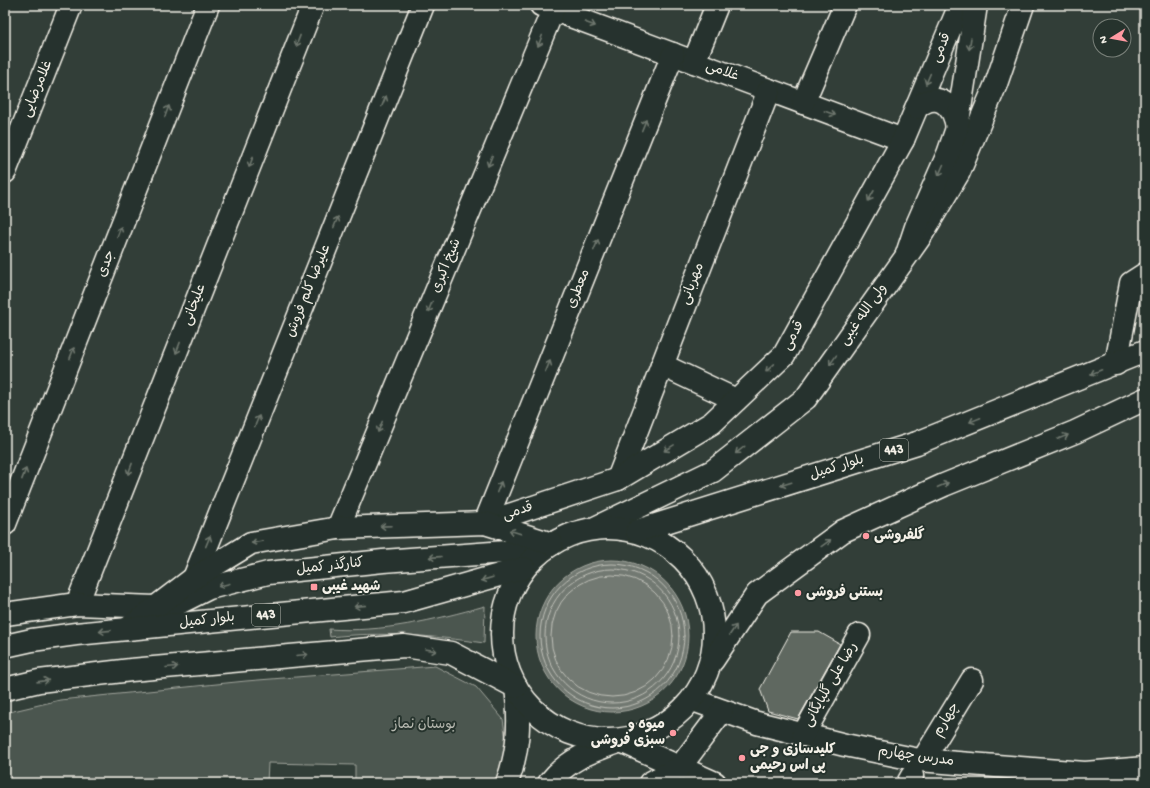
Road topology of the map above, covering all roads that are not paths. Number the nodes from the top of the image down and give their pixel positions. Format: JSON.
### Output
{"nodes":[{"id":1,"x":71,"y":5,"type":"edge"},
{"id":2,"x":208,"y":5,"type":"edge"},
{"id":3,"x":313,"y":5,"type":"edge"},
{"id":4,"x":423,"y":5,"type":"edge"},
{"id":5,"x":717,"y":5,"type":"edge"},
{"id":6,"x":845,"y":5,"type":"edge"},
{"id":7,"x":960,"y":5,"type":"edge"},
{"id":8,"x":976,"y":5,"type":"edge"},
{"id":9,"x":1023,"y":5,"type":"edge"},
{"id":10,"x":549,"y":7,"type":"edge"},
{"id":11,"x":673,"y":54,"type":"junction"},
{"id":12,"x":694,"y":62,"type":"junction"},
{"id":13,"x":769,"y":90,"type":"junction"},
{"id":14,"x":803,"y":102,"type":"junction"},
{"id":15,"x":916,"y":108,"type":"junction"},
{"id":16,"x":957,"y":128,"type":"junction"},
{"id":17,"x":903,"y":140,"type":"junction"},
{"id":18,"x":5,"y":170,"type":"edge"},
{"id":19,"x":908,"y":254,"type":"junction"},
{"id":20,"x":1145,"y":274,"type":"edge"},
{"id":21,"x":1145,"y":351,"type":"edge"},
{"id":22,"x":662,"y":364,"type":"junction"},
{"id":23,"x":1116,"y":364,"type":"junction"},
{"id":24,"x":1145,"y":399,"type":"edge"},
{"id":25,"x":736,"y":400,"type":"junction"},
{"id":26,"x":618,"y":479,"type":"junction"},
{"id":27,"x":485,"y":523,"type":"junction"},
{"id":28,"x":5,"y":524,"type":"edge"},
{"id":29,"x":338,"y":528,"type":"junction"},
{"id":30,"x":595,"y":528,"type":"junction"},
{"id":31,"x":637,"y":531,"type":"junction"},
{"id":32,"x":548,"y":546,"type":"junction"},
{"id":33,"x":524,"y":568,"type":"junction"},
{"id":34,"x":194,"y":578,"type":"junction"},
{"id":35,"x":77,"y":604,"type":"junction"},
{"id":36,"x":156,"y":607,"type":"junction"},
{"id":37,"x":5,"y":614,"type":"edge"},
{"id":38,"x":127,"y":629,"type":"junction"},
{"id":39,"x":859,"y":635,"type":"dead end"},
{"id":40,"x":5,"y":646,"type":"edge"},
{"id":41,"x":711,"y":663,"type":"junction"},
{"id":42,"x":972,"y":680,"type":"dead end"},
{"id":43,"x":516,"y":687,"type":"junction"},
{"id":44,"x":5,"y":689,"type":"edge"},
{"id":45,"x":693,"y":700,"type":"junction"},
{"id":46,"x":722,"y":711,"type":"junction"},
{"id":47,"x":803,"y":735,"type":"junction"},
{"id":48,"x":621,"y":740,"type":"junction"},
{"id":49,"x":680,"y":767,"type":"junction"},
{"id":50,"x":1145,"y":768,"type":"edge"},
{"id":51,"x":914,"y":773,"type":"edge"},
{"id":52,"x":1082,"y":778,"type":"edge"},
{"id":53,"x":507,"y":783,"type":"edge"},
{"id":54,"x":549,"y":783,"type":"edge"},
{"id":55,"x":650,"y":783,"type":"edge"},
{"id":56,"x":715,"y":783,"type":"edge"}],
"edges":[{"from":1,"to":18,"type":"street","name":"غلامرضایی"},
{"from":28,"to":2,"type":"street","name":"جدی","one_way":true},
{"from":3,"to":35,"type":"street","name":"علیخانی","one_way":true},
{"from":34,"to":4,"type":"street","name":"علیرضا کلم فروش","one_way":true},
{"from":5,"to":12,"type":"street"},
{"from":6,"to":14,"type":"street"},
{"from":7,"to":15,"type":"street","name":"قدمی","one_way":true},
{"from":8,"to":16,"type":"street","one_way":true},
{"from":9,"to":19,"type":"street","name":"ولی الله غیبی"},
{"from":10,"to":11,"type":"street","name":"غلامی","one_way":true},
{"from":10,"to":29,"type":"street","name":"شیخ اکبری","one_way":true},
{"from":11,"to":12,"type":"street","name":"غلامی"},
{"from":27,"to":11,"type":"street","name":"معطری","one_way":true},
{"from":12,"to":13,"type":"street","name":"غلامی"},
{"from":13,"to":14,"type":"street","name":"غلامی"},
{"from":13,"to":22,"type":"street","name":"مهربانی"},
{"from":14,"to":17,"type":"street","name":"غلامی","one_way":true},
{"from":15,"to":16,"type":"street"},
{"from":15,"to":17,"type":"street","name":"قدمی"},
{"from":16,"to":19,"type":"street","one_way":true},
{"from":17,"to":25,"type":"street","name":"قدمی","one_way":true},
{"from":19,"to":30,"type":"street","name":"ولی الله غیبی","one_way":true},
{"from":20,"to":23,"type":"street"},
{"from":21,"to":23,"type":"street","name":"بلوار کمیل","number":"443"},
{"from":22,"to":25,"type":"street"},
{"from":22,"to":26,"type":"street","name":"مهربانی"},
{"from":23,"to":31,"type":"street","name":"بلوار کمیل","number":"443","one_way":true},
{"from":41,"to":24,"type":"street","one_way":true},
{"from":25,"to":26,"type":"street","name":"قدمی","one_way":true},
{"from":26,"to":27,"type":"street","name":"قدمی"},
{"from":27,"to":29,"type":"street","one_way":true},
{"from":32,"to":27,"type":"street","one_way":true},
{"from":29,"to":34,"type":"street","one_way":true},
{"from":30,"to":31,"type":"street"},
{"from":30,"to":32,"type":"street"},
{"from":31,"to":41,"type":"street"},
{"from":32,"to":33,"type":"street"},
{"from":32,"to":38,"type":"street","name":"کنارگذر کمیل","one_way":true},
{"from":33,"to":38,"type":"street","name":"بلوار کمیل","number":"443","one_way":true},
{"from":33,"to":43,"type":"street"},
{"from":34,"to":36,"type":"street"},
{"from":35,"to":36,"type":"street"},
{"from":35,"to":37,"type":"street"},
{"from":36,"to":38,"type":"street"},
{"from":38,"to":40,"type":"street","name":"بلوار کمیل","number":"443","one_way":true},
{"from":39,"to":47,"type":"street","name":"رضا علی گلپایگانی"},
{"from":41,"to":45,"type":"street"},
{"from":42,"to":51,"type":"street","name":"چهارم"},
{"from":44,"to":43,"type":"street","one_way":true},
{"from":43,"to":48,"type":"street"},
{"from":43,"to":53,"type":"street"},
{"from":45,"to":46,"type":"street","name":"مدرس چهارم"},
{"from":45,"to":48,"type":"street"},
{"from":46,"to":47,"type":"street","name":"مدرس چهارم"},
{"from":46,"to":49,"type":"street"},
{"from":47,"to":51,"type":"street","name":"مدرس چهارم"},
{"from":48,"to":49,"type":"street"},
{"from":48,"to":54,"type":"street"},
{"from":49,"to":55,"type":"street"},
{"from":49,"to":56,"type":"street"},
{"from":50,"to":52,"type":"street","name":"مدرس چهارم"},
{"from":51,"to":52,"type":"street","name":"مدرس چهارم"}]}
